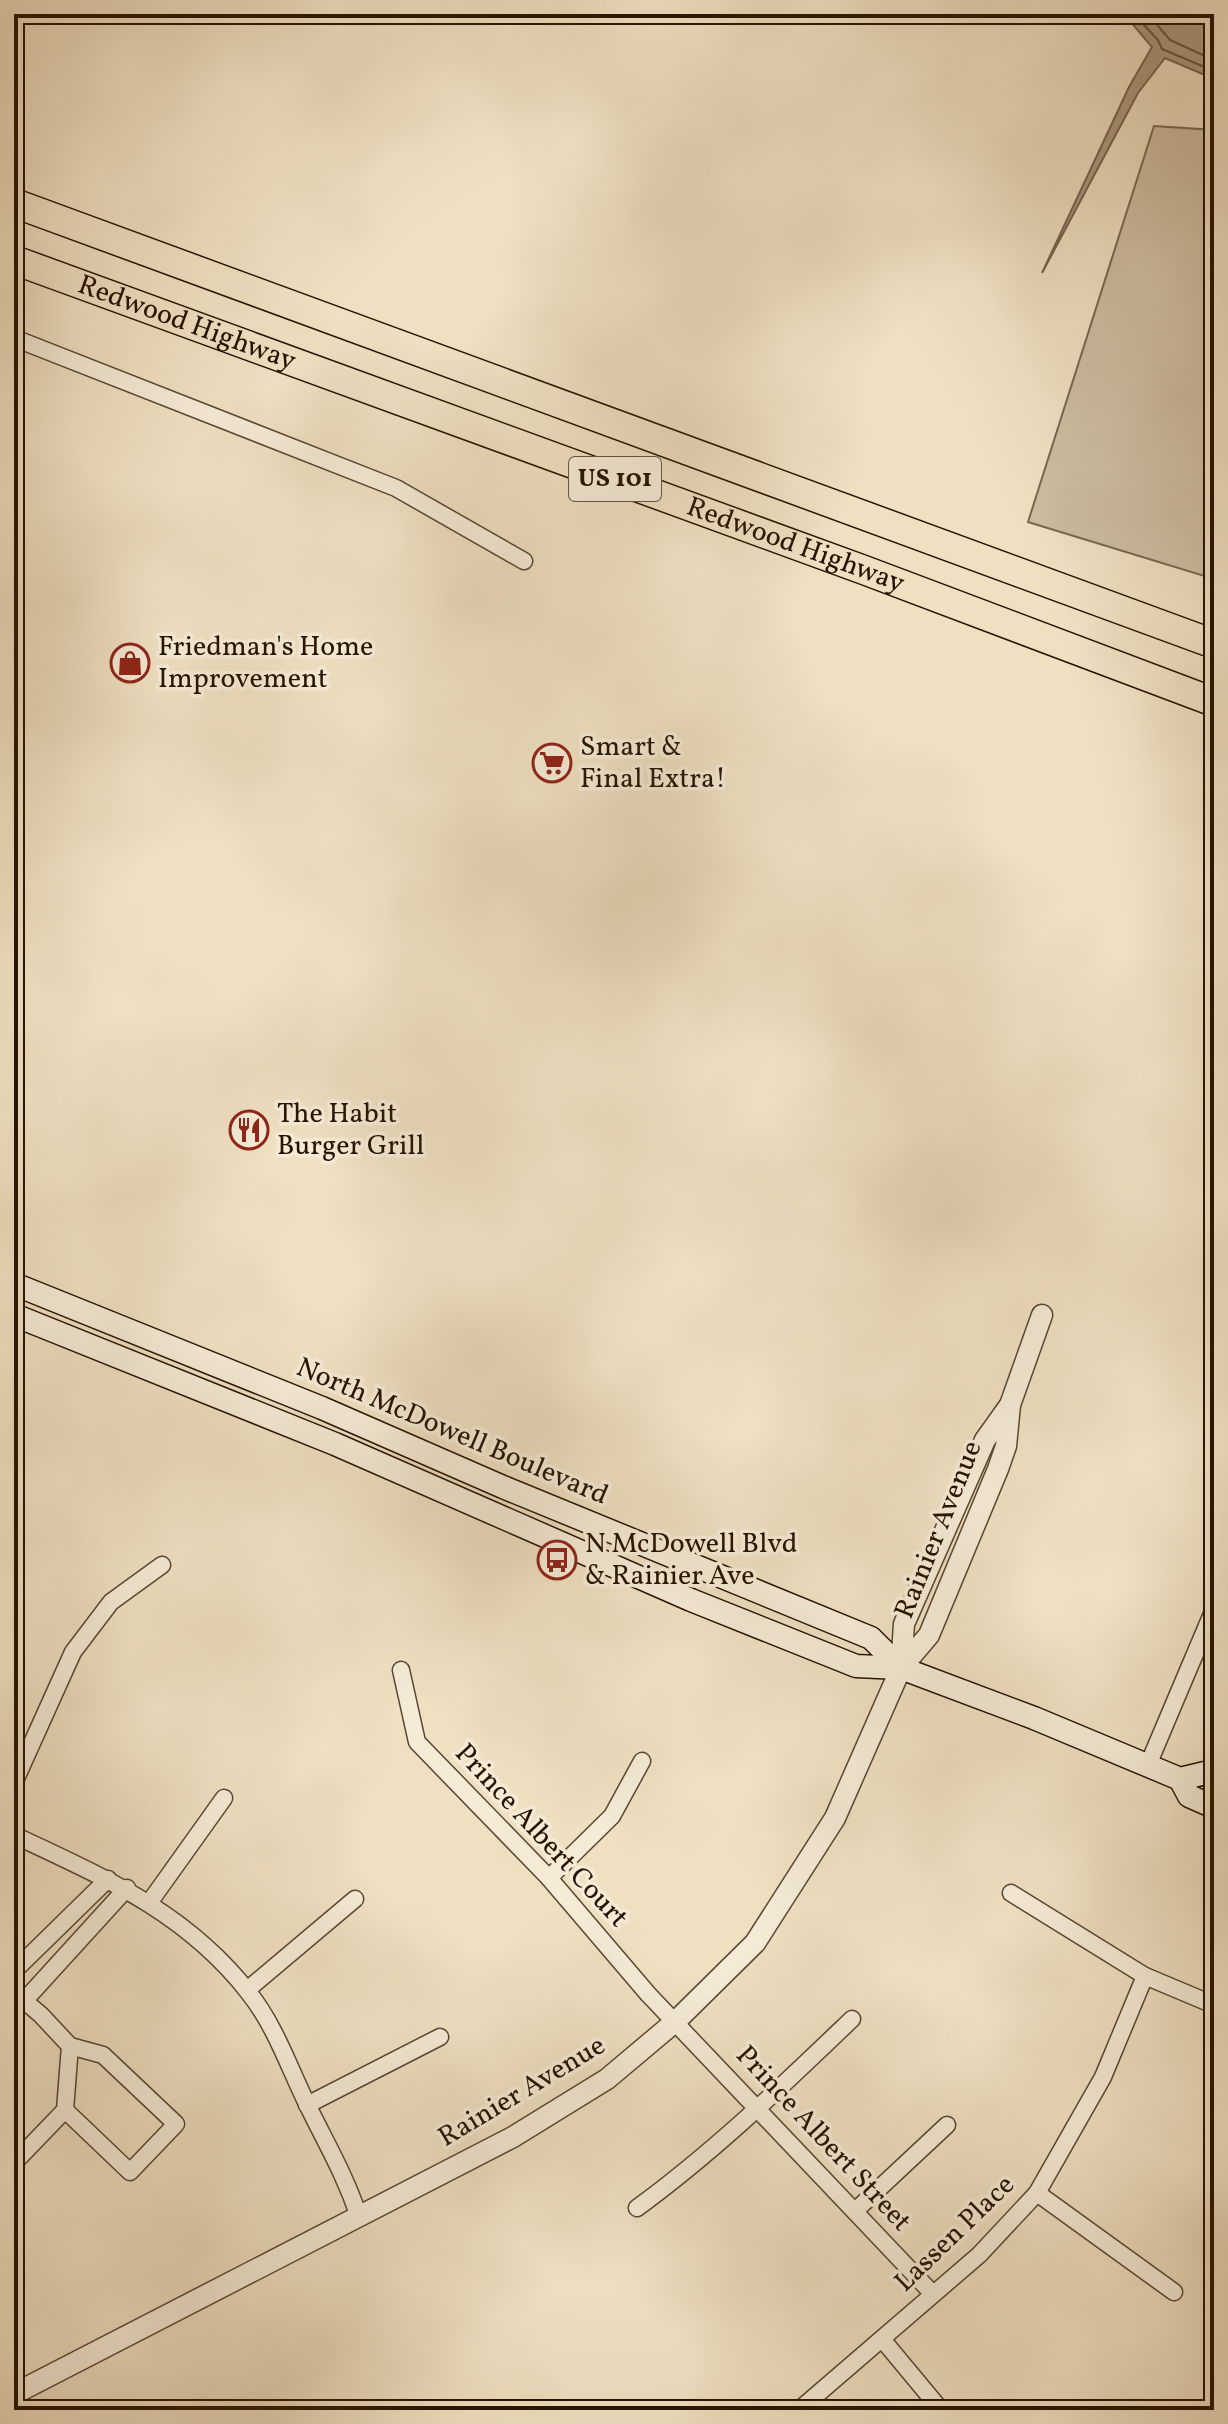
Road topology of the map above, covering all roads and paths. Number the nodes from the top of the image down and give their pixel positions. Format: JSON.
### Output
{"nodes":[{"id":1,"x":14,"y":203,"type":"edge"},
{"id":2,"x":14,"y":260,"type":"edge"},
{"id":3,"x":14,"y":338,"type":"edge"},
{"id":4,"x":524,"y":561,"type":"dead end"},
{"id":5,"x":1214,"y":644,"type":"edge"},
{"id":6,"x":1214,"y":702,"type":"edge"},
{"id":7,"x":14,"y":1284,"type":"edge"},
{"id":8,"x":14,"y":1315,"type":"edge"},
{"id":9,"x":1042,"y":1315,"type":"dead end"},
{"id":10,"x":162,"y":1565,"type":"dead end"},
{"id":11,"x":1214,"y":1609,"type":"edge"},
{"id":12,"x":901,"y":1668,"type":"junction"},
{"id":13,"x":401,"y":1670,"type":"dead end"},
{"id":14,"x":642,"y":1761,"type":"dead end"},
{"id":15,"x":1148,"y":1765,"type":"junction"},
{"id":16,"x":1214,"y":1777,"type":"edge"},
{"id":17,"x":1180,"y":1779,"type":"junction"},
{"id":18,"x":14,"y":1783,"type":"edge"},
{"id":19,"x":224,"y":1798,"type":"dead end"},
{"id":20,"x":1214,"y":1807,"type":"edge"},
{"id":21,"x":14,"y":1835,"type":"edge"},
{"id":22,"x":549,"y":1878,"type":"junction"},
{"id":23,"x":108,"y":1879,"type":"junction"},
{"id":24,"x":127,"y":1888,"type":"junction"},
{"id":25,"x":1011,"y":1893,"type":"dead end"},
{"id":26,"x":355,"y":1899,"type":"dead end"},
{"id":27,"x":149,"y":1903,"type":"junction"},
{"id":28,"x":14,"y":1971,"type":"edge"},
{"id":29,"x":1145,"y":1976,"type":"junction"},
{"id":30,"x":247,"y":1990,"type":"junction"},
{"id":31,"x":20,"y":1996,"type":"edge"},
{"id":32,"x":1214,"y":2005,"type":"edge"},
{"id":33,"x":852,"y":2019,"type":"dead end"},
{"id":34,"x":676,"y":2021,"type":"junction"},
{"id":35,"x":440,"y":2037,"type":"dead end"},
{"id":36,"x":70,"y":2046,"type":"junction"},
{"id":37,"x":307,"y":2105,"type":"junction"},
{"id":38,"x":758,"y":2108,"type":"junction"},
{"id":39,"x":65,"y":2110,"type":"junction"},
{"id":40,"x":947,"y":2125,"type":"dead end"},
{"id":41,"x":14,"y":2163,"type":"edge"},
{"id":42,"x":1037,"y":2193,"type":"junction"},
{"id":43,"x":637,"y":2208,"type":"dead end"},
{"id":44,"x":855,"y":2211,"type":"junction"},
{"id":45,"x":359,"y":2217,"type":"junction"},
{"id":46,"x":1174,"y":2292,"type":"dead end"},
{"id":47,"x":933,"y":2294,"type":"junction"},
{"id":48,"x":882,"y":2339,"type":"junction"},
{"id":49,"x":14,"y":2394,"type":"edge"},
{"id":50,"x":799,"y":2410,"type":"edge"},
{"id":51,"x":941,"y":2410,"type":"edge"}],
"edges":[{"from":1,"to":5,"type":"highway","name":"Redwood Highway","number":"US 101"},
{"from":2,"to":6,"type":"highway","name":"Redwood Highway","number":"US 101"},
{"from":3,"to":4,"type":"street"},
{"from":7,"to":12,"type":"main road","name":"North McDowell Boulevard"},
{"from":8,"to":12,"type":"main road","name":"North McDowell Boulevard"},
{"from":9,"to":12,"type":"street","name":"Rainier Avenue"},
{"from":10,"to":18,"type":"street"},
{"from":11,"to":15,"type":"street"},
{"from":12,"to":15,"type":"main road","name":"North McDowell Boulevard"},
{"from":12,"to":34,"type":"street","name":"Rainier Avenue"},
{"from":13,"to":22,"type":"street","name":"Prince Albert Court"},
{"from":14,"to":22,"type":"street"},
{"from":15,"to":17,"type":"main road","name":"North McDowell Boulevard"},
{"from":16,"to":17,"type":"main road","name":"North McDowell Boulevard"},
{"from":17,"to":20,"type":"main road","name":"North McDowell Boulevard"},
{"from":19,"to":27,"type":"street"},
{"from":21,"to":23,"type":"street"},
{"from":22,"to":34,"type":"street","name":"Prince Albert Court"},
{"from":23,"to":24,"type":"street"},
{"from":23,"to":28,"type":"street"},
{"from":24,"to":27,"type":"street"},
{"from":24,"to":31,"type":"street"},
{"from":25,"to":29,"type":"street"},
{"from":26,"to":30,"type":"street"},
{"from":27,"to":30,"type":"street"},
{"from":29,"to":32,"type":"street"},
{"from":29,"to":42,"type":"street","name":"Lassen Place"},
{"from":30,"to":37,"type":"street"},
{"from":31,"to":36,"type":"street"},
{"from":33,"to":38,"type":"street"},
{"from":34,"to":38,"type":"street","name":"Prince Albert Street"},
{"from":34,"to":45,"type":"street","name":"Rainier Avenue"},
{"from":35,"to":37,"type":"street"},
{"from":36,"to":39,"type":"street"},
{"from":36,"to":39,"type":"street"},
{"from":37,"to":45,"type":"street"},
{"from":38,"to":43,"type":"street"},
{"from":38,"to":44,"type":"street","name":"Prince Albert Street"},
{"from":39,"to":41,"type":"street"},
{"from":40,"to":44,"type":"street"},
{"from":42,"to":46,"type":"street"},
{"from":42,"to":47,"type":"street","name":"Lassen Place"},
{"from":44,"to":47,"type":"street","name":"Prince Albert Street"},
{"from":45,"to":49,"type":"street","name":"Rainier Avenue"},
{"from":47,"to":48,"type":"street","name":"Lassen Place"},
{"from":48,"to":50,"type":"street","name":"Lassen Place"},
{"from":48,"to":51,"type":"street"}]}
